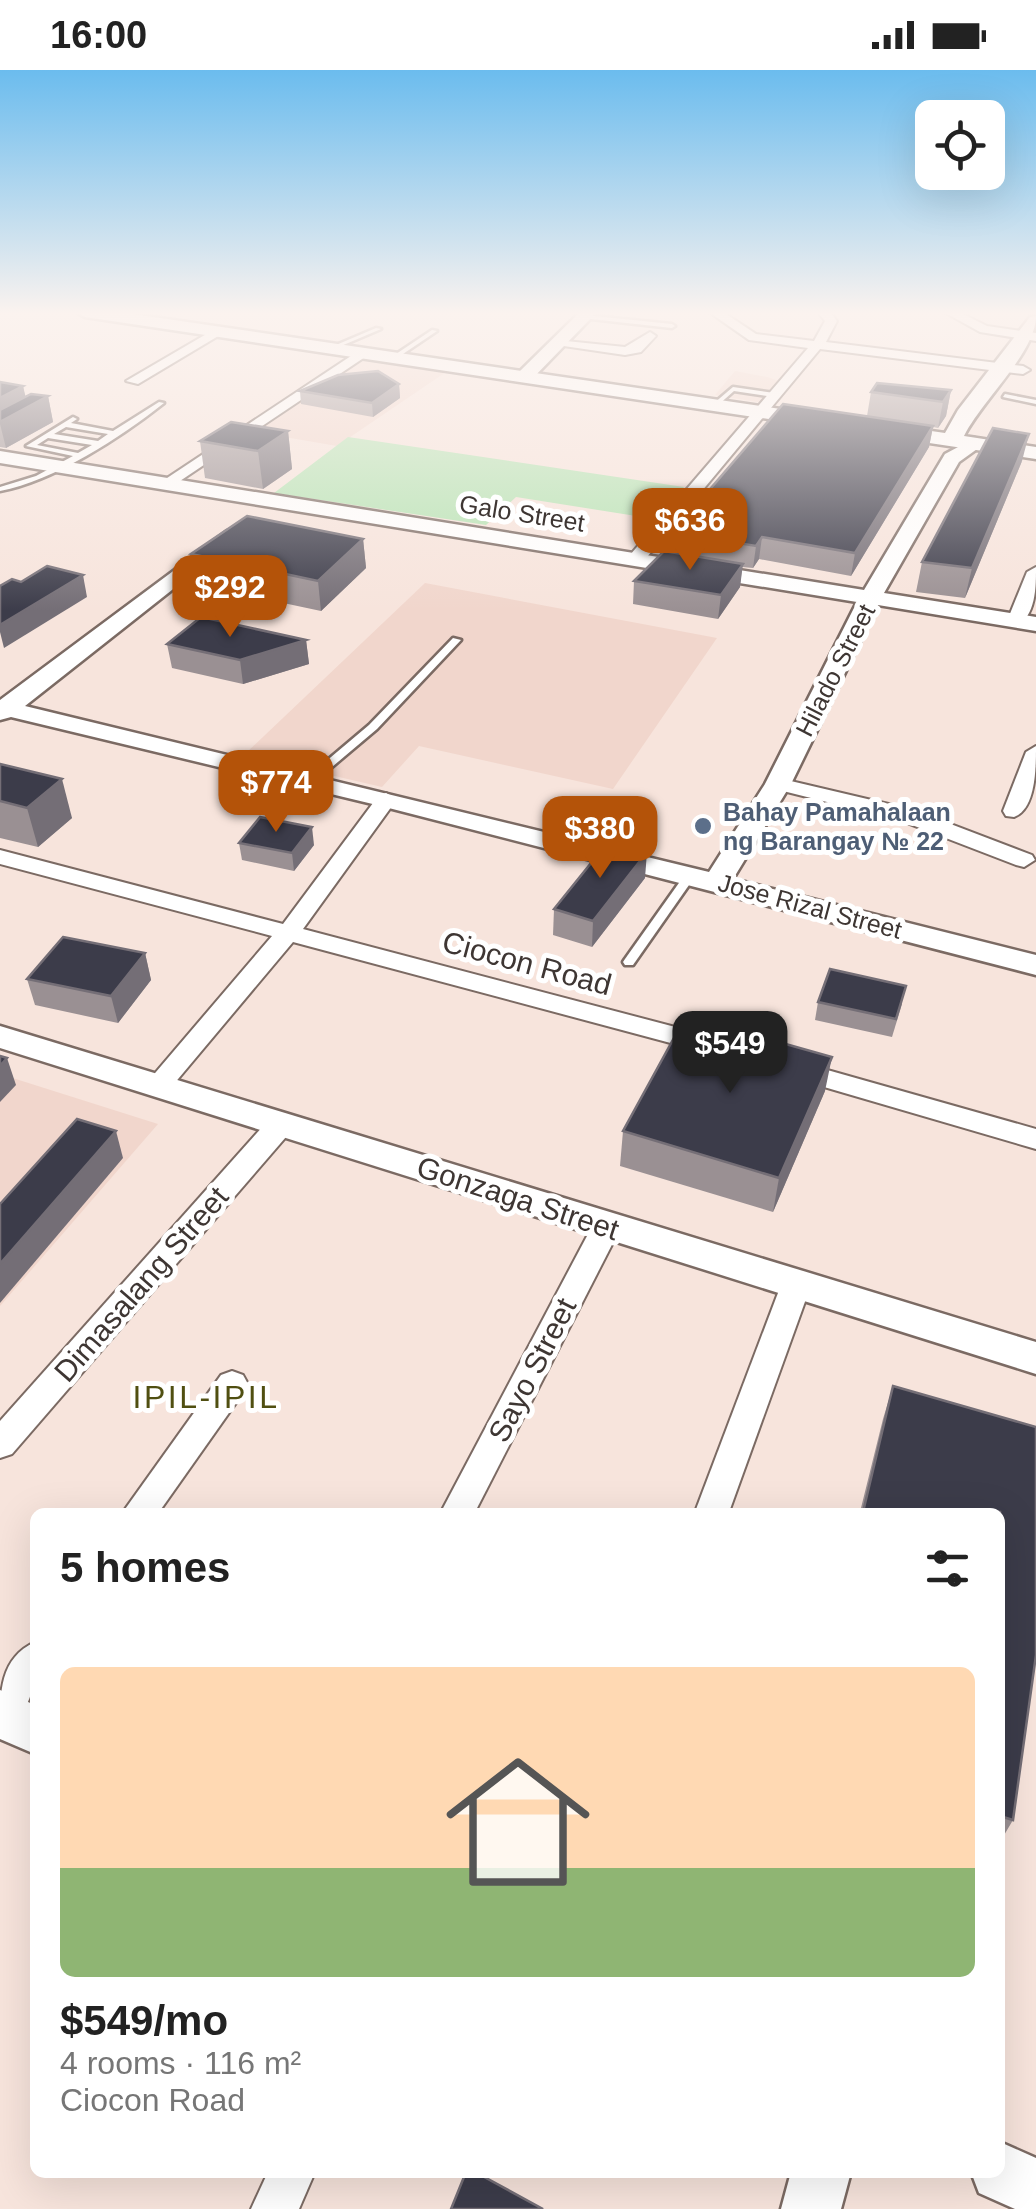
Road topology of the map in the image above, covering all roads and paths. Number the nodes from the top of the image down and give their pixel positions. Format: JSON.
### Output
{"nodes":[{"id":1,"x":147,"y":412,"type":"edge"},
{"id":2,"x":274,"y":412,"type":"edge"},
{"id":3,"x":761,"y":412,"type":"edge"},
{"id":4,"x":803,"y":412,"type":"edge"},
{"id":5,"x":998,"y":412,"type":"edge"},
{"id":6,"x":990,"y":414,"type":"junction"},
{"id":7,"x":54,"y":416,"type":"dead end"},
{"id":8,"x":64,"y":424,"type":"junction"},
{"id":9,"x":113,"y":433,"type":"junction"},
{"id":10,"x":46,"y":435,"type":"junction"},
{"id":11,"x":96,"y":443,"type":"junction"},
{"id":12,"x":951,"y":449,"type":"junction"},
{"id":13,"x":1036,"y":453,"type":"edge"},
{"id":14,"x":76,"y":456,"type":"junction"},
{"id":15,"x":0,"y":458,"type":"edge"},
{"id":16,"x":57,"y":467,"type":"junction"},
{"id":17,"x":166,"y":484,"type":"junction"},
{"id":18,"x":0,"y":489,"type":"edge"},
{"id":19,"x":271,"y":502,"type":"junction"},
{"id":20,"x":636,"y":559,"type":"junction"},
{"id":21,"x":1036,"y":572,"type":"edge"},
{"id":22,"x":870,"y":598,"type":"junction"},
{"id":23,"x":1026,"y":622,"type":"edge"},
{"id":24,"x":456,"y":640,"type":"dead end"},
{"id":25,"x":2,"y":709,"type":"edge"},
{"id":26,"x":1036,"y":752,"type":"edge"},
{"id":27,"x":309,"y":781,"type":"junction"},
{"id":28,"x":778,"y":784,"type":"junction"},
{"id":29,"x":386,"y":799,"type":"junction"},
{"id":30,"x":1014,"y":812,"type":"dead end"},
{"id":31,"x":0,"y":857,"type":"edge"},
{"id":32,"x":1024,"y":860,"type":"dead end"},
{"id":33,"x":704,"y":879,"type":"junction"},
{"id":34,"x":289,"y":932,"type":"junction"},
{"id":35,"x":629,"y":962,"type":"dead end"},
{"id":36,"x":1036,"y":965,"type":"edge"},
{"id":37,"x":0,"y":1038,"type":"edge"},
{"id":38,"x":725,"y":1050,"type":"edge"},
{"id":39,"x":762,"y":1060,"type":"edge"},
{"id":40,"x":160,"y":1085,"type":"junction"},
{"id":41,"x":282,"y":1123,"type":"junction"},
{"id":42,"x":1036,"y":1138,"type":"edge"},
{"id":43,"x":606,"y":1226,"type":"junction"},
{"id":44,"x":796,"y":1285,"type":"junction"},
{"id":45,"x":1036,"y":1358,"type":"edge"},
{"id":46,"x":232,"y":1384,"type":"dead end"},
{"id":47,"x":0,"y":1444,"type":"edge"},
{"id":48,"x":143,"y":1508,"type":"edge"},
{"id":49,"x":460,"y":1508,"type":"edge"},
{"id":50,"x":713,"y":1508,"type":"edge"},
{"id":51,"x":30,"y":1667,"type":"edge"},
{"id":52,"x":0,"y":1711,"type":"edge"},
{"id":53,"x":30,"y":1727,"type":"edge"},
{"id":54,"x":1005,"y":2174,"type":"edge"},
{"id":55,"x":289,"y":2178,"type":"edge"},
{"id":56,"x":819,"y":2178,"type":"edge"},
{"id":57,"x":1036,"y":2188,"type":"edge"},
{"id":58,"x":275,"y":2209,"type":"edge"},
{"id":59,"x":811,"y":2209,"type":"edge"}],
"edges":[{"from":1,"to":9,"type":"lane"},
{"from":2,"to":17,"type":"street"},
{"from":3,"to":20,"type":"street"},
{"from":4,"to":12,"type":"main road"},
{"from":5,"to":6,"type":"lane"},
{"from":6,"to":12,"type":"main road"},
{"from":6,"to":12,"type":"main road","name":"Hilado Street"},
{"from":6,"to":13,"type":"main road"},
{"from":7,"to":8,"type":"lane"},
{"from":8,"to":9,"type":"lane"},
{"from":8,"to":10,"type":"lane"},
{"from":9,"to":11,"type":"lane"},
{"from":10,"to":11,"type":"lane"},
{"from":10,"to":14,"type":"lane"},
{"from":11,"to":14,"type":"lane"},
{"from":12,"to":22,"type":"street","name":"Hilado Street"},
{"from":14,"to":16,"type":"lane"},
{"from":15,"to":16,"type":"street","name":"Galo Street"},
{"from":16,"to":17,"type":"street","name":"Galo Street"},
{"from":16,"to":18,"type":"lane"},
{"from":17,"to":19,"type":"street","name":"Galo Street"},
{"from":19,"to":20,"type":"street","name":"Galo Street"},
{"from":19,"to":25,"type":"street"},
{"from":20,"to":22,"type":"street","name":"Galo Street"},
{"from":21,"to":23,"type":"street"},
{"from":22,"to":23,"type":"street","name":"Galo Street"},
{"from":22,"to":28,"type":"street","name":"Hilado Street"},
{"from":24,"to":27,"type":"lane"},
{"from":25,"to":27,"type":"street","name":"Jose Rizal Street"},
{"from":26,"to":30,"type":"street"},
{"from":27,"to":29,"type":"street","name":"Jose Rizal Street"},
{"from":28,"to":32,"type":"street"},
{"from":28,"to":33,"type":"street","name":"Hilado Street"},
{"from":29,"to":33,"type":"street","name":"Jose Rizal Street"},
{"from":29,"to":34,"type":"street"},
{"from":31,"to":34,"type":"street","name":"Ciocon Road"},
{"from":33,"to":35,"type":"lane"},
{"from":33,"to":36,"type":"street","name":"Jose Rizal Street"},
{"from":34,"to":38,"type":"street","name":"Ciocon Road"},
{"from":34,"to":40,"type":"street"},
{"from":37,"to":40,"type":"street","name":"Gonzaga Street"},
{"from":39,"to":42,"type":"street"},
{"from":40,"to":41,"type":"street","name":"Gonzaga Street"},
{"from":41,"to":43,"type":"street","name":"Gonzaga Street"},
{"from":41,"to":47,"type":"street","name":"Dimasalang Street"},
{"from":43,"to":44,"type":"street","name":"Gonzaga Street"},
{"from":43,"to":49,"type":"street","name":"Sayo Street"},
{"from":44,"to":45,"type":"street","name":"Gonzaga Street"},
{"from":44,"to":50,"type":"street"},
{"from":46,"to":48,"type":"street"},
{"from":51,"to":52,"type":"street"},
{"from":52,"to":53,"type":"street"},
{"from":54,"to":57,"type":"street"},
{"from":55,"to":58,"type":"street"},
{"from":56,"to":59,"type":"street"}]}
